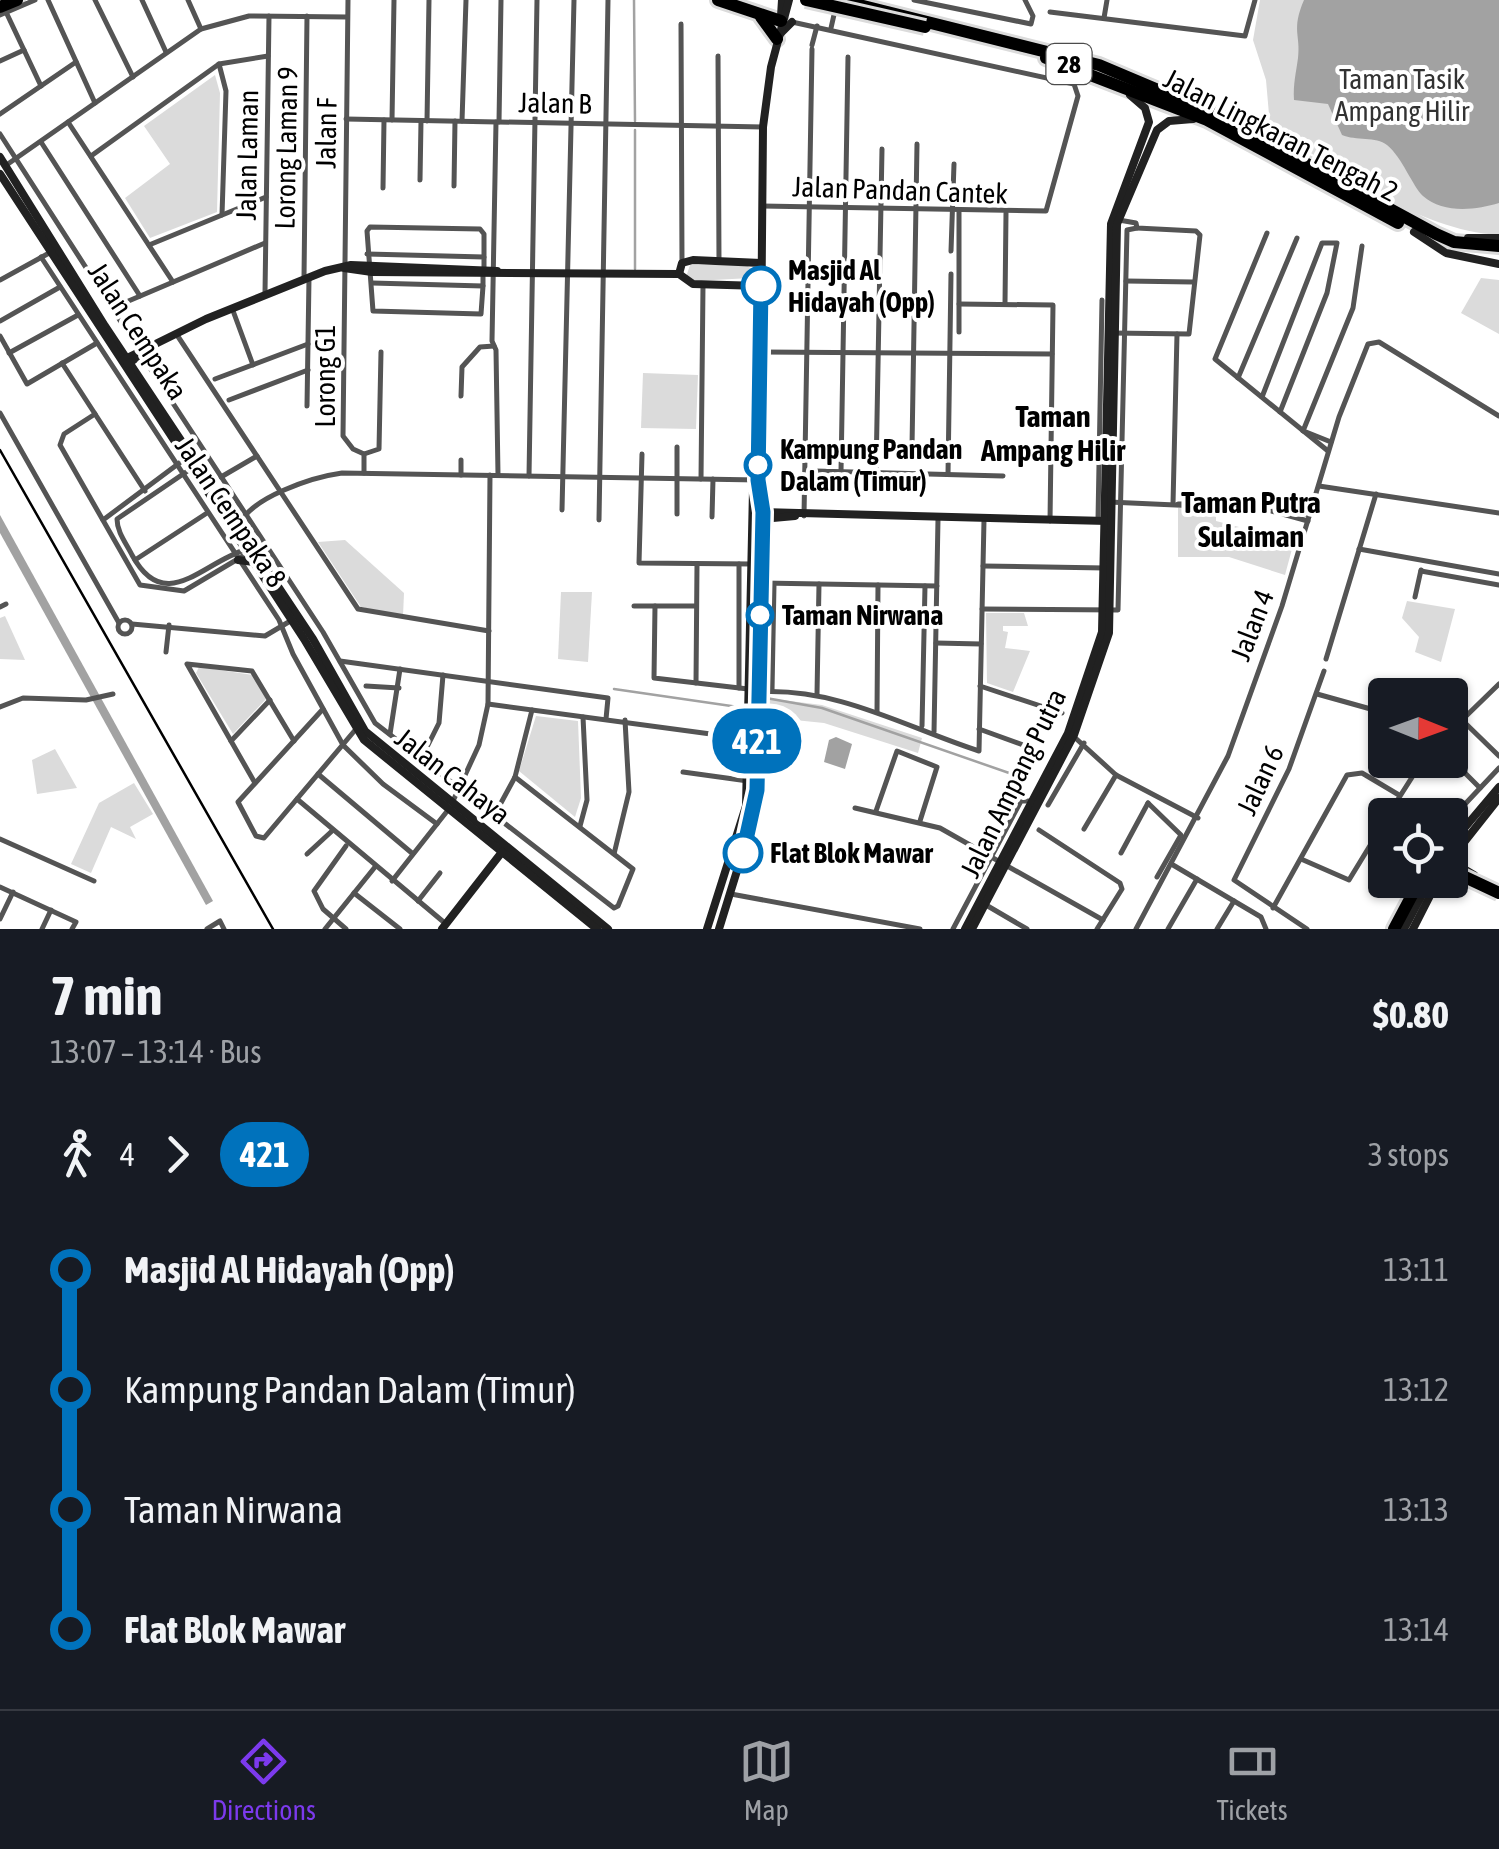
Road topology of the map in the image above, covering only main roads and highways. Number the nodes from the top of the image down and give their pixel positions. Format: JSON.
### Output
{"nodes":[{"id":1,"x":17,"y":0,"type":"edge"},
{"id":2,"x":718,"y":0,"type":"edge"},
{"id":3,"x":806,"y":0,"type":"edge"},
{"id":4,"x":838,"y":0,"type":"edge"},
{"id":5,"x":2,"y":11,"type":"edge"},
{"id":6,"x":756,"y":13,"type":"junction"},
{"id":7,"x":790,"y":22,"type":"road end"},
{"id":8,"x":926,"y":24,"type":"junction"},
{"id":9,"x":777,"y":38,"type":"road end"},
{"id":10,"x":1499,"y":250,"type":"edge"},
{"id":11,"x":1468,"y":882,"type":"edge"},
{"id":12,"x":1499,"y":893,"type":"edge"},
{"id":13,"x":1408,"y":898,"type":"edge"},
{"id":14,"x":1391,"y":929,"type":"edge"}],
"edges":[{"from":1,"to":5,"type":"highway"},
{"from":2,"to":6,"type":"highway"},
{"from":3,"to":8,"type":"highway","name":"Jalan Lingkaran Tengah 2","number":"28","bridge":true},
{"from":4,"to":8,"type":"highway","name":"Jalan Lingkaran Tengah 2","number":"28","bridge":true},
{"from":6,"to":7,"type":"highway"},
{"from":6,"to":9,"type":"highway"},
{"from":8,"to":10,"type":"highway","name":"Jalan Lingkaran Tengah 2","number":"28"},
{"from":8,"to":10,"type":"highway","name":"Jalan Lingkaran Tengah 2","number":"28"},
{"from":11,"to":12,"type":"highway","bridge":true},
{"from":13,"to":14,"type":"highway"}]}
